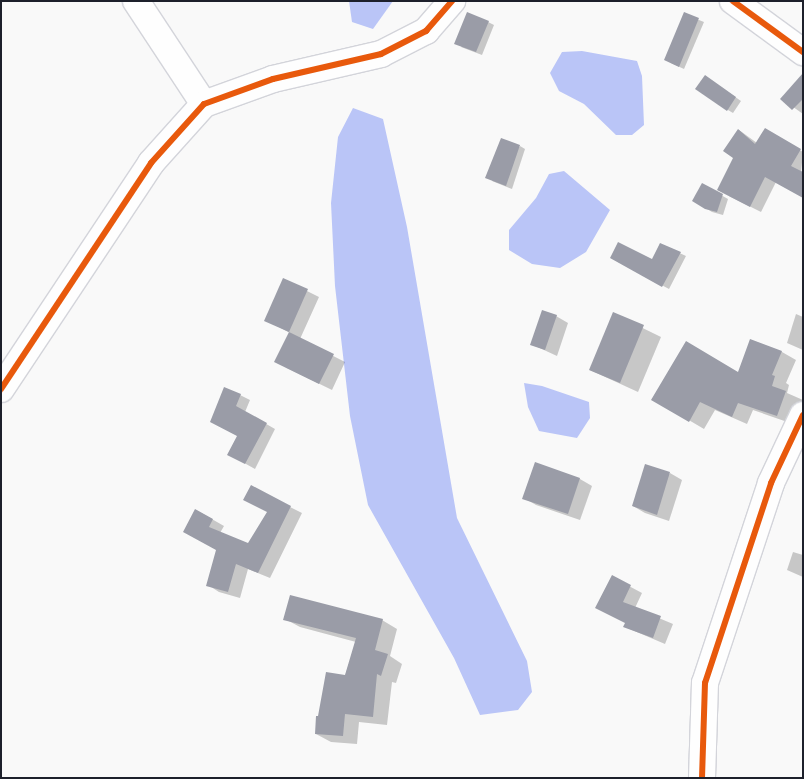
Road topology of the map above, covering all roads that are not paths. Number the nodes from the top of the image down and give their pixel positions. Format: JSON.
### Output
{"nodes":[{"id":1,"x":136,"y":1,"type":"edge"},
{"id":2,"x":452,"y":1,"type":"edge"},
{"id":3,"x":732,"y":1,"type":"edge"},
{"id":4,"x":803,"y":52,"type":"edge"},
{"id":5,"x":204,"y":104,"type":"junction"},
{"id":6,"x":1,"y":389,"type":"edge"},
{"id":7,"x":803,"y":415,"type":"edge"},
{"id":8,"x":702,"y":778,"type":"edge"}],
"edges":[{"from":1,"to":5,"type":"street"},
{"from":2,"to":5,"type":"street"},
{"from":3,"to":4,"type":"street"},
{"from":5,"to":6,"type":"street"},
{"from":7,"to":8,"type":"street"}]}
